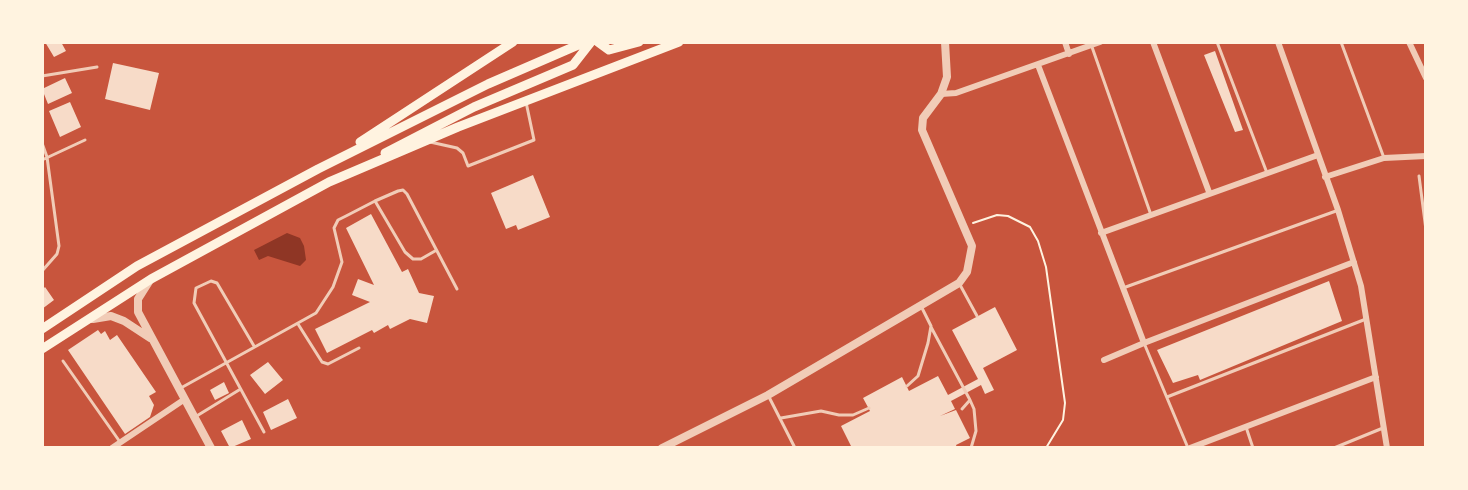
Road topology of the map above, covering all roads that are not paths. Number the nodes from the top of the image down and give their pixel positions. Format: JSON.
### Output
{"nodes":[{"id":1,"x":513,"y":42,"type":"edge"},
{"id":2,"x":585,"y":42,"type":"edge"},
{"id":3,"x":591,"y":42,"type":"edge"},
{"id":4,"x":598,"y":42,"type":"edge"},
{"id":5,"x":639,"y":42,"type":"edge"},
{"id":6,"x":679,"y":42,"type":"edge"},
{"id":7,"x":945,"y":42,"type":"edge"},
{"id":8,"x":1065,"y":42,"type":"edge"},
{"id":9,"x":1100,"y":42,"type":"edge"},
{"id":10,"x":1153,"y":42,"type":"edge"},
{"id":11,"x":1217,"y":42,"type":"edge"},
{"id":12,"x":1278,"y":42,"type":"edge"},
{"id":13,"x":1341,"y":42,"type":"edge"},
{"id":14,"x":1409,"y":42,"type":"edge"},
{"id":15,"x":1091,"y":45,"type":"junction"},
{"id":16,"x":1069,"y":54,"type":"junction"},
{"id":17,"x":1038,"y":65,"type":"junction"},
{"id":18,"x":97,"y":67,"type":"dead end"},
{"id":19,"x":42,"y":76,"type":"edge"},
{"id":20,"x":1426,"y":78,"type":"edge"},
{"id":21,"x":941,"y":94,"type":"junction"},
{"id":22,"x":526,"y":100,"type":"junction"},
{"id":23,"x":86,"y":140,"type":"dead end"},
{"id":24,"x":426,"y":142,"type":"junction"},
{"id":25,"x":42,"y":143,"type":"edge"},
{"id":26,"x":1318,"y":155,"type":"junction"},
{"id":27,"x":1426,"y":156,"type":"edge"},
{"id":28,"x":47,"y":157,"type":"junction"},
{"id":29,"x":1384,"y":158,"type":"junction"},
{"id":30,"x":42,"y":160,"type":"edge"},
{"id":31,"x":318,"y":169,"type":"junction"},
{"id":32,"x":1267,"y":173,"type":"junction"},
{"id":33,"x":1419,"y":176,"type":"dead end"},
{"id":34,"x":1326,"y":177,"type":"junction"},
{"id":35,"x":329,"y":182,"type":"junction"},
{"id":36,"x":1209,"y":192,"type":"junction"},
{"id":37,"x":375,"y":201,"type":"junction"},
{"id":38,"x":1338,"y":210,"type":"junction"},
{"id":39,"x":1151,"y":215,"type":"junction"},
{"id":40,"x":1426,"y":230,"type":"edge"},
{"id":41,"x":1101,"y":233,"type":"junction"},
{"id":42,"x":435,"y":251,"type":"junction"},
{"id":43,"x":1354,"y":262,"type":"junction"},
{"id":44,"x":42,"y":271,"type":"edge"},
{"id":45,"x":151,"y":279,"type":"junction"},
{"id":46,"x":959,"y":283,"type":"junction"},
{"id":47,"x":1123,"y":288,"type":"junction"},
{"id":48,"x":457,"y":289,"type":"dead end"},
{"id":49,"x":921,"y":306,"type":"junction"},
{"id":50,"x":977,"y":316,"type":"dead end"},
{"id":51,"x":1367,"y":318,"type":"junction"},
{"id":52,"x":81,"y":323,"type":"junction"},
{"id":53,"x":298,"y":324,"type":"junction"},
{"id":54,"x":931,"y":326,"type":"junction"},
{"id":55,"x":42,"y":329,"type":"edge"},
{"id":56,"x":151,"y":339,"type":"junction"},
{"id":57,"x":1144,"y":343,"type":"junction"},
{"id":58,"x":254,"y":347,"type":"junction"},
{"id":59,"x":359,"y":348,"type":"dead end"},
{"id":60,"x":42,"y":349,"type":"edge"},
{"id":61,"x":1104,"y":360,"type":"dead end"},
{"id":62,"x":63,"y":361,"type":"dead end"},
{"id":63,"x":226,"y":362,"type":"junction"},
{"id":64,"x":1376,"y":377,"type":"junction"},
{"id":65,"x":907,"y":386,"type":"dead end"},
{"id":66,"x":179,"y":389,"type":"junction"},
{"id":67,"x":239,"y":390,"type":"junction"},
{"id":68,"x":768,"y":395,"type":"junction"},
{"id":69,"x":1167,"y":397,"type":"junction"},
{"id":70,"x":185,"y":399,"type":"junction"},
{"id":71,"x":970,"y":400,"type":"junction"},
{"id":72,"x":869,"y":408,"type":"dead end"},
{"id":73,"x":962,"y":409,"type":"dead end"},
{"id":74,"x":195,"y":417,"type":"junction"},
{"id":75,"x":781,"y":418,"type":"junction"},
{"id":76,"x":1246,"y":426,"type":"junction"},
{"id":77,"x":1384,"y":428,"type":"junction"},
{"id":78,"x":264,"y":432,"type":"dead end"},
{"id":79,"x":120,"y":442,"type":"junction"},
{"id":80,"x":112,"y":448,"type":"edge"},
{"id":81,"x":210,"y":448,"type":"edge"},
{"id":82,"x":663,"y":448,"type":"edge"},
{"id":83,"x":795,"y":448,"type":"edge"},
{"id":84,"x":971,"y":448,"type":"edge"},
{"id":85,"x":1189,"y":448,"type":"edge"},
{"id":86,"x":1253,"y":448,"type":"edge"},
{"id":87,"x":1334,"y":448,"type":"edge"},
{"id":88,"x":1386,"y":448,"type":"edge"}],
"edges":[{"from":1,"to":31,"type":"main road"},
{"from":2,"to":31,"type":"main road"},
{"from":3,"to":35,"type":"main road"},
{"from":4,"to":5,"type":"main road"},
{"from":6,"to":22,"type":"main road"},
{"from":7,"to":21,"type":"street"},
{"from":8,"to":16,"type":"street"},
{"from":9,"to":15,"type":"street"},
{"from":10,"to":36,"type":"street"},
{"from":11,"to":32,"type":"lane"},
{"from":12,"to":26,"type":"street"},
{"from":13,"to":29,"type":"lane"},
{"from":14,"to":20,"type":"street"},
{"from":15,"to":16,"type":"street"},
{"from":15,"to":39,"type":"lane"},
{"from":16,"to":17,"type":"street"},
{"from":17,"to":21,"type":"street"},
{"from":17,"to":41,"type":"street"},
{"from":18,"to":19,"type":"lane"},
{"from":21,"to":46,"type":"street"},
{"from":22,"to":24,"type":"main road"},
{"from":22,"to":24,"type":"lane"},
{"from":23,"to":28,"type":"lane"},
{"from":24,"to":35,"type":"main road"},
{"from":25,"to":28,"type":"lane"},
{"from":26,"to":32,"type":"street"},
{"from":26,"to":34,"type":"street"},
{"from":27,"to":29,"type":"street"},
{"from":28,"to":30,"type":"lane"},
{"from":28,"to":44,"type":"lane"},
{"from":29,"to":34,"type":"street"},
{"from":31,"to":55,"type":"main road"},
{"from":32,"to":36,"type":"street"},
{"from":33,"to":40,"type":"lane"},
{"from":34,"to":38,"type":"street"},
{"from":35,"to":45,"type":"main road"},
{"from":36,"to":39,"type":"street"},
{"from":37,"to":42,"type":"lane"},
{"from":37,"to":42,"type":"lane"},
{"from":37,"to":53,"type":"lane"},
{"from":38,"to":43,"type":"street"},
{"from":38,"to":47,"type":"lane"},
{"from":39,"to":41,"type":"street"},
{"from":41,"to":47,"type":"street"},
{"from":42,"to":48,"type":"lane"},
{"from":43,"to":51,"type":"street"},
{"from":43,"to":57,"type":"street"},
{"from":45,"to":52,"type":"main road"},
{"from":45,"to":56,"type":"street"},
{"from":46,"to":49,"type":"street"},
{"from":46,"to":50,"type":"lane"},
{"from":47,"to":57,"type":"street"},
{"from":49,"to":54,"type":"lane"},
{"from":49,"to":68,"type":"street"},
{"from":51,"to":64,"type":"street"},
{"from":51,"to":69,"type":"lane"},
{"from":52,"to":56,"type":"street"},
{"from":52,"to":60,"type":"main road"},
{"from":53,"to":58,"type":"lane"},
{"from":53,"to":59,"type":"lane"},
{"from":54,"to":65,"type":"lane"},
{"from":54,"to":71,"type":"lane"},
{"from":56,"to":66,"type":"street"},
{"from":57,"to":61,"type":"street"},
{"from":57,"to":69,"type":"lane"},
{"from":58,"to":63,"type":"lane"},
{"from":58,"to":63,"type":"lane"},
{"from":62,"to":79,"type":"lane"},
{"from":63,"to":66,"type":"lane"},
{"from":63,"to":67,"type":"lane"},
{"from":64,"to":76,"type":"street"},
{"from":64,"to":77,"type":"street"},
{"from":66,"to":70,"type":"street"},
{"from":67,"to":74,"type":"lane"},
{"from":67,"to":78,"type":"lane"},
{"from":68,"to":75,"type":"lane"},
{"from":68,"to":82,"type":"street"},
{"from":69,"to":85,"type":"lane"},
{"from":70,"to":74,"type":"street"},
{"from":70,"to":79,"type":"street"},
{"from":71,"to":73,"type":"lane"},
{"from":71,"to":84,"type":"lane"},
{"from":72,"to":75,"type":"lane"},
{"from":74,"to":81,"type":"street"},
{"from":75,"to":83,"type":"lane"},
{"from":76,"to":85,"type":"street"},
{"from":76,"to":86,"type":"lane"},
{"from":77,"to":87,"type":"lane"},
{"from":77,"to":88,"type":"street"},
{"from":79,"to":80,"type":"street"}]}
